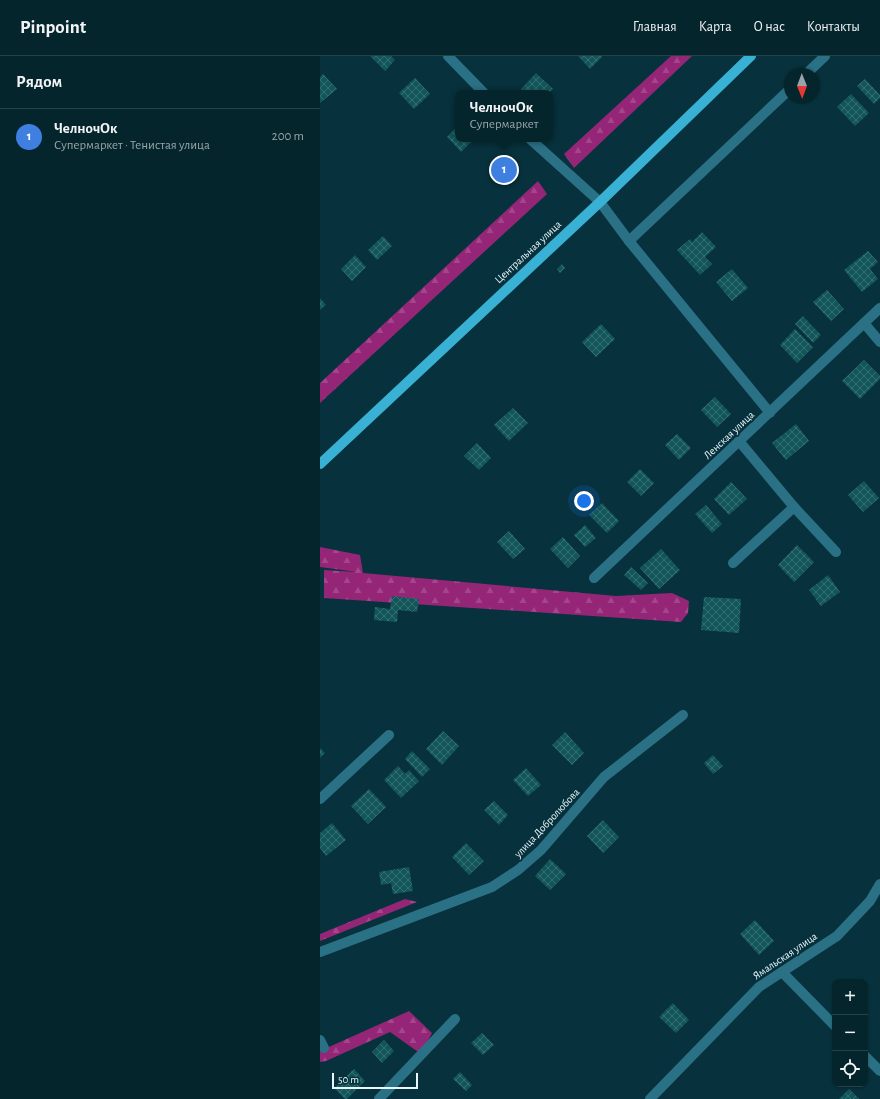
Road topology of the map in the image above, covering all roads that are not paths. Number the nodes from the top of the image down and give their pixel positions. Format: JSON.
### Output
{"nodes":[{"id":1,"x":448,"y":56,"type":"edge"},
{"id":2,"x":751,"y":56,"type":"edge"},
{"id":3,"x":825,"y":56,"type":"edge"},
{"id":4,"x":812,"y":68,"type":"edge"},
{"id":5,"x":481,"y":90,"type":"edge"},
{"id":6,"x":784,"y":95,"type":"edge"},
{"id":7,"x":533,"y":142,"type":"edge"},
{"id":8,"x":600,"y":202,"type":"junction"},
{"id":9,"x":629,"y":241,"type":"junction"},
{"id":10,"x":880,"y":308,"type":"edge"},
{"id":11,"x":864,"y":323,"type":"junction"},
{"id":12,"x":880,"y":342,"type":"edge"},
{"id":13,"x":770,"y":412,"type":"junction"},
{"id":14,"x":739,"y":441,"type":"junction"},
{"id":15,"x":320,"y":464,"type":"edge"},
{"id":16,"x":794,"y":507,"type":"junction"},
{"id":17,"x":836,"y":552,"type":"dead end"},
{"id":18,"x":733,"y":563,"type":"dead end"},
{"id":19,"x":594,"y":578,"type":"dead end"},
{"id":20,"x":683,"y":715,"type":"dead end"},
{"id":21,"x":389,"y":735,"type":"dead end"},
{"id":22,"x":320,"y":799,"type":"edge"},
{"id":23,"x":880,"y":884,"type":"edge"},
{"id":24,"x":320,"y":952,"type":"edge"},
{"id":25,"x":782,"y":972,"type":"junction"},
{"id":26,"x":455,"y":1019,"type":"dead end"},
{"id":27,"x":832,"y":1023,"type":"edge"},
{"id":28,"x":868,"y":1059,"type":"edge"},
{"id":29,"x":880,"y":1071,"type":"edge"},
{"id":30,"x":379,"y":1099,"type":"edge"},
{"id":31,"x":650,"y":1099,"type":"edge"}],
"edges":[{"from":1,"to":5,"type":"street"},
{"from":2,"to":8,"type":"main road","name":"Центральная улица"},
{"from":3,"to":4,"type":"street"},
{"from":6,"to":9,"type":"street"},
{"from":7,"to":8,"type":"street"},
{"from":8,"to":9,"type":"street"},
{"from":8,"to":15,"type":"main road","name":"Центральная улица"},
{"from":9,"to":13,"type":"street"},
{"from":10,"to":11,"type":"street","name":"Ленская улица"},
{"from":11,"to":12,"type":"street"},
{"from":11,"to":13,"type":"street","name":"Ленская улица"},
{"from":13,"to":14,"type":"street","name":"Ленская улица"},
{"from":14,"to":16,"type":"street"},
{"from":14,"to":19,"type":"street","name":"Ленская улица"},
{"from":16,"to":17,"type":"street"},
{"from":16,"to":18,"type":"street"},
{"from":20,"to":24,"type":"street","name":"улица Добролюбова"},
{"from":21,"to":22,"type":"street"},
{"from":23,"to":25,"type":"street","name":"Ямальская улица"},
{"from":25,"to":27,"type":"street"},
{"from":25,"to":31,"type":"street","name":"Ямальская улица"},
{"from":26,"to":30,"type":"street"},
{"from":28,"to":29,"type":"street"}]}
